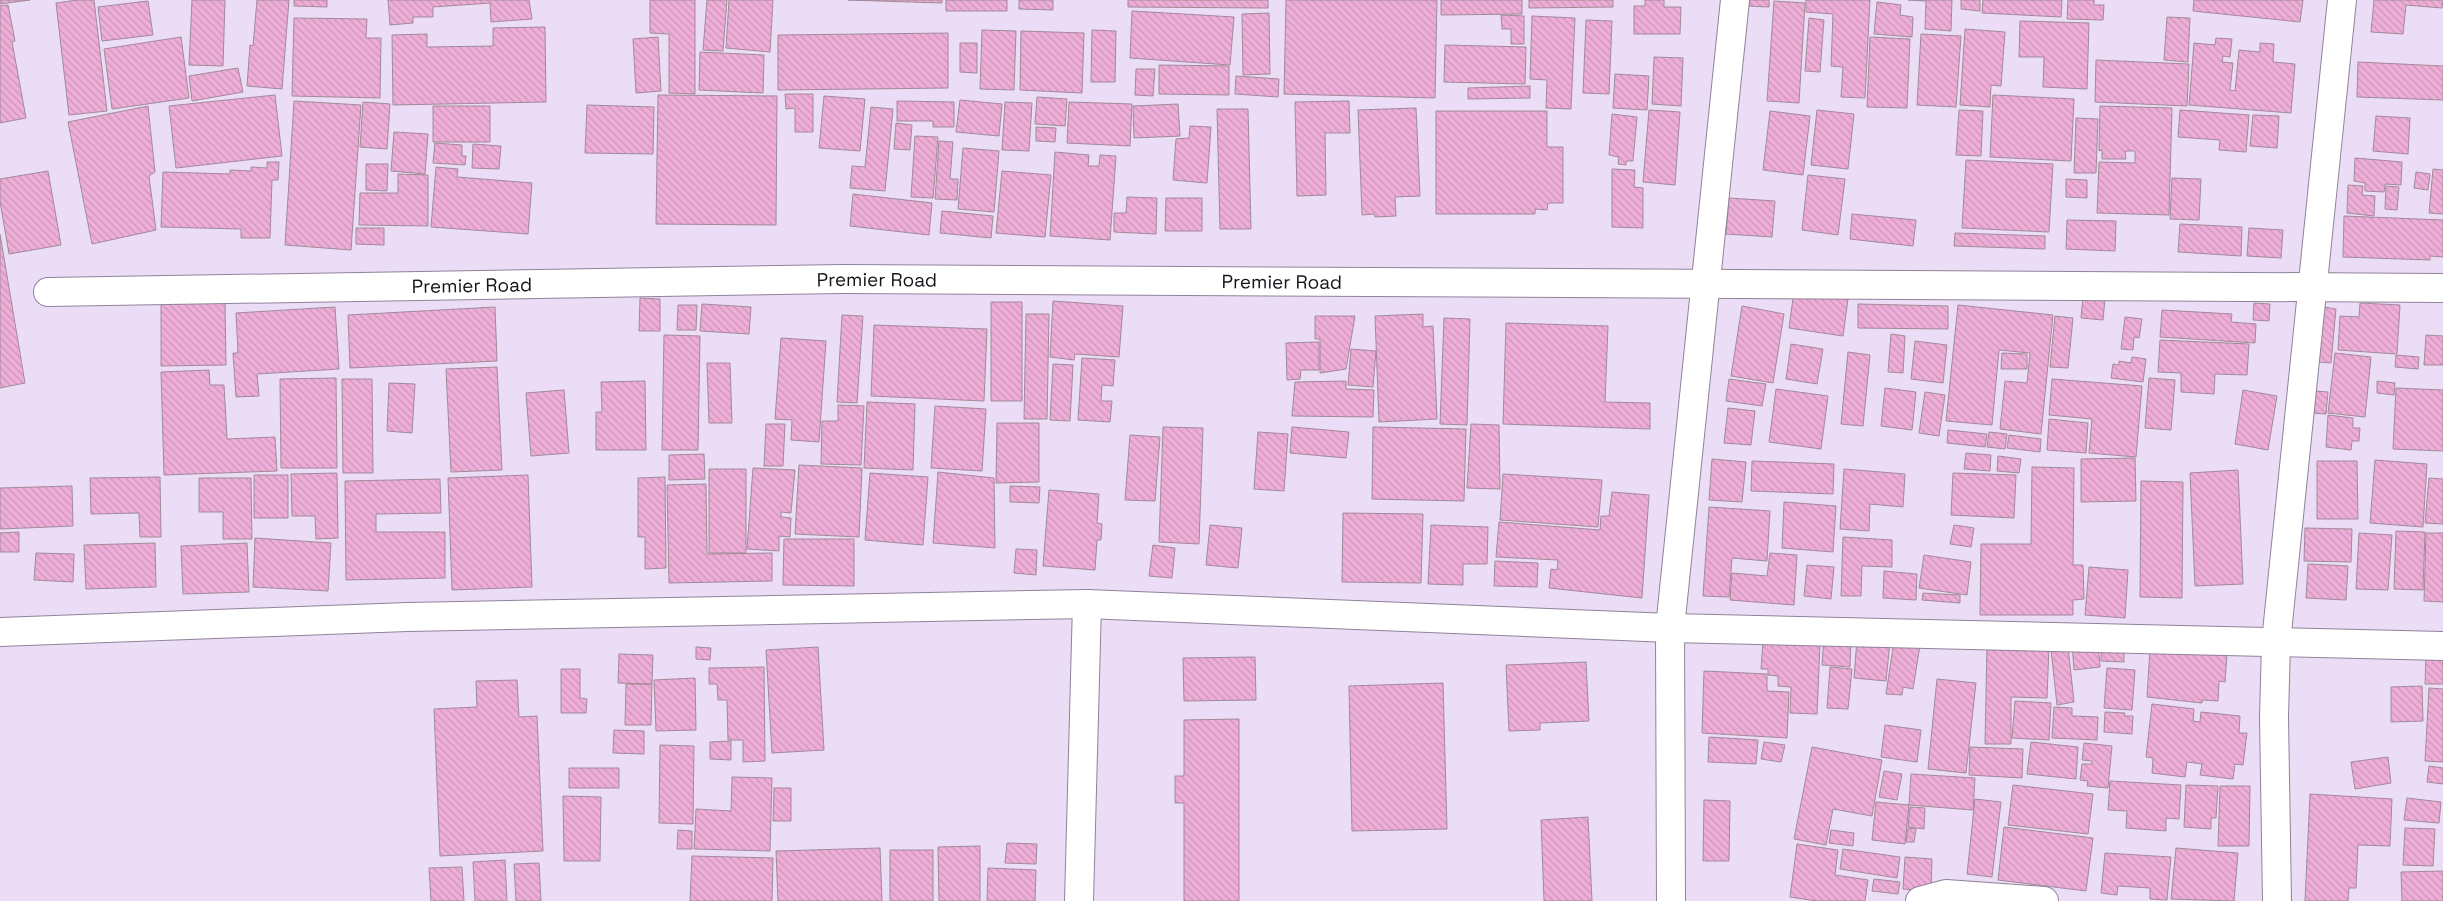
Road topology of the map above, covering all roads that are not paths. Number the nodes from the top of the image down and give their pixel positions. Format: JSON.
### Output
{"nodes":[{"id":1,"x":1735,"y":0,"type":"edge"},
{"id":2,"x":2342,"y":0,"type":"edge"},
{"id":3,"x":1706,"y":283,"type":"junction"},
{"id":4,"x":2313,"y":287,"type":"junction"},
{"id":5,"x":2443,"y":288,"type":"edge"},
{"id":6,"x":48,"y":292,"type":"dead end"},
{"id":7,"x":1087,"y":604,"type":"junction"},
{"id":8,"x":1670,"y":628,"type":"junction"},
{"id":9,"x":0,"y":632,"type":"edge"},
{"id":10,"x":2276,"y":642,"type":"junction"},
{"id":11,"x":2443,"y":646,"type":"edge"},
{"id":12,"x":1079,"y":901,"type":"edge"},
{"id":13,"x":1671,"y":901,"type":"edge"},
{"id":14,"x":1920,"y":901,"type":"edge"},
{"id":15,"x":2044,"y":901,"type":"edge"},
{"id":16,"x":2277,"y":901,"type":"edge"}],
"edges":[{"from":1,"to":3,"type":"street"},
{"from":2,"to":4,"type":"street"},
{"from":3,"to":4,"type":"street","name":"Premier Road"},
{"from":3,"to":6,"type":"street","name":"Premier Road"},
{"from":3,"to":8,"type":"street"},
{"from":4,"to":5,"type":"street","name":"Premier Road"},
{"from":4,"to":10,"type":"street"},
{"from":7,"to":8,"type":"street"},
{"from":7,"to":9,"type":"street"},
{"from":7,"to":12,"type":"street"},
{"from":8,"to":10,"type":"street"},
{"from":8,"to":13,"type":"street"},
{"from":10,"to":11,"type":"street"},
{"from":10,"to":16,"type":"street"},
{"from":14,"to":15,"type":"street"}]}
